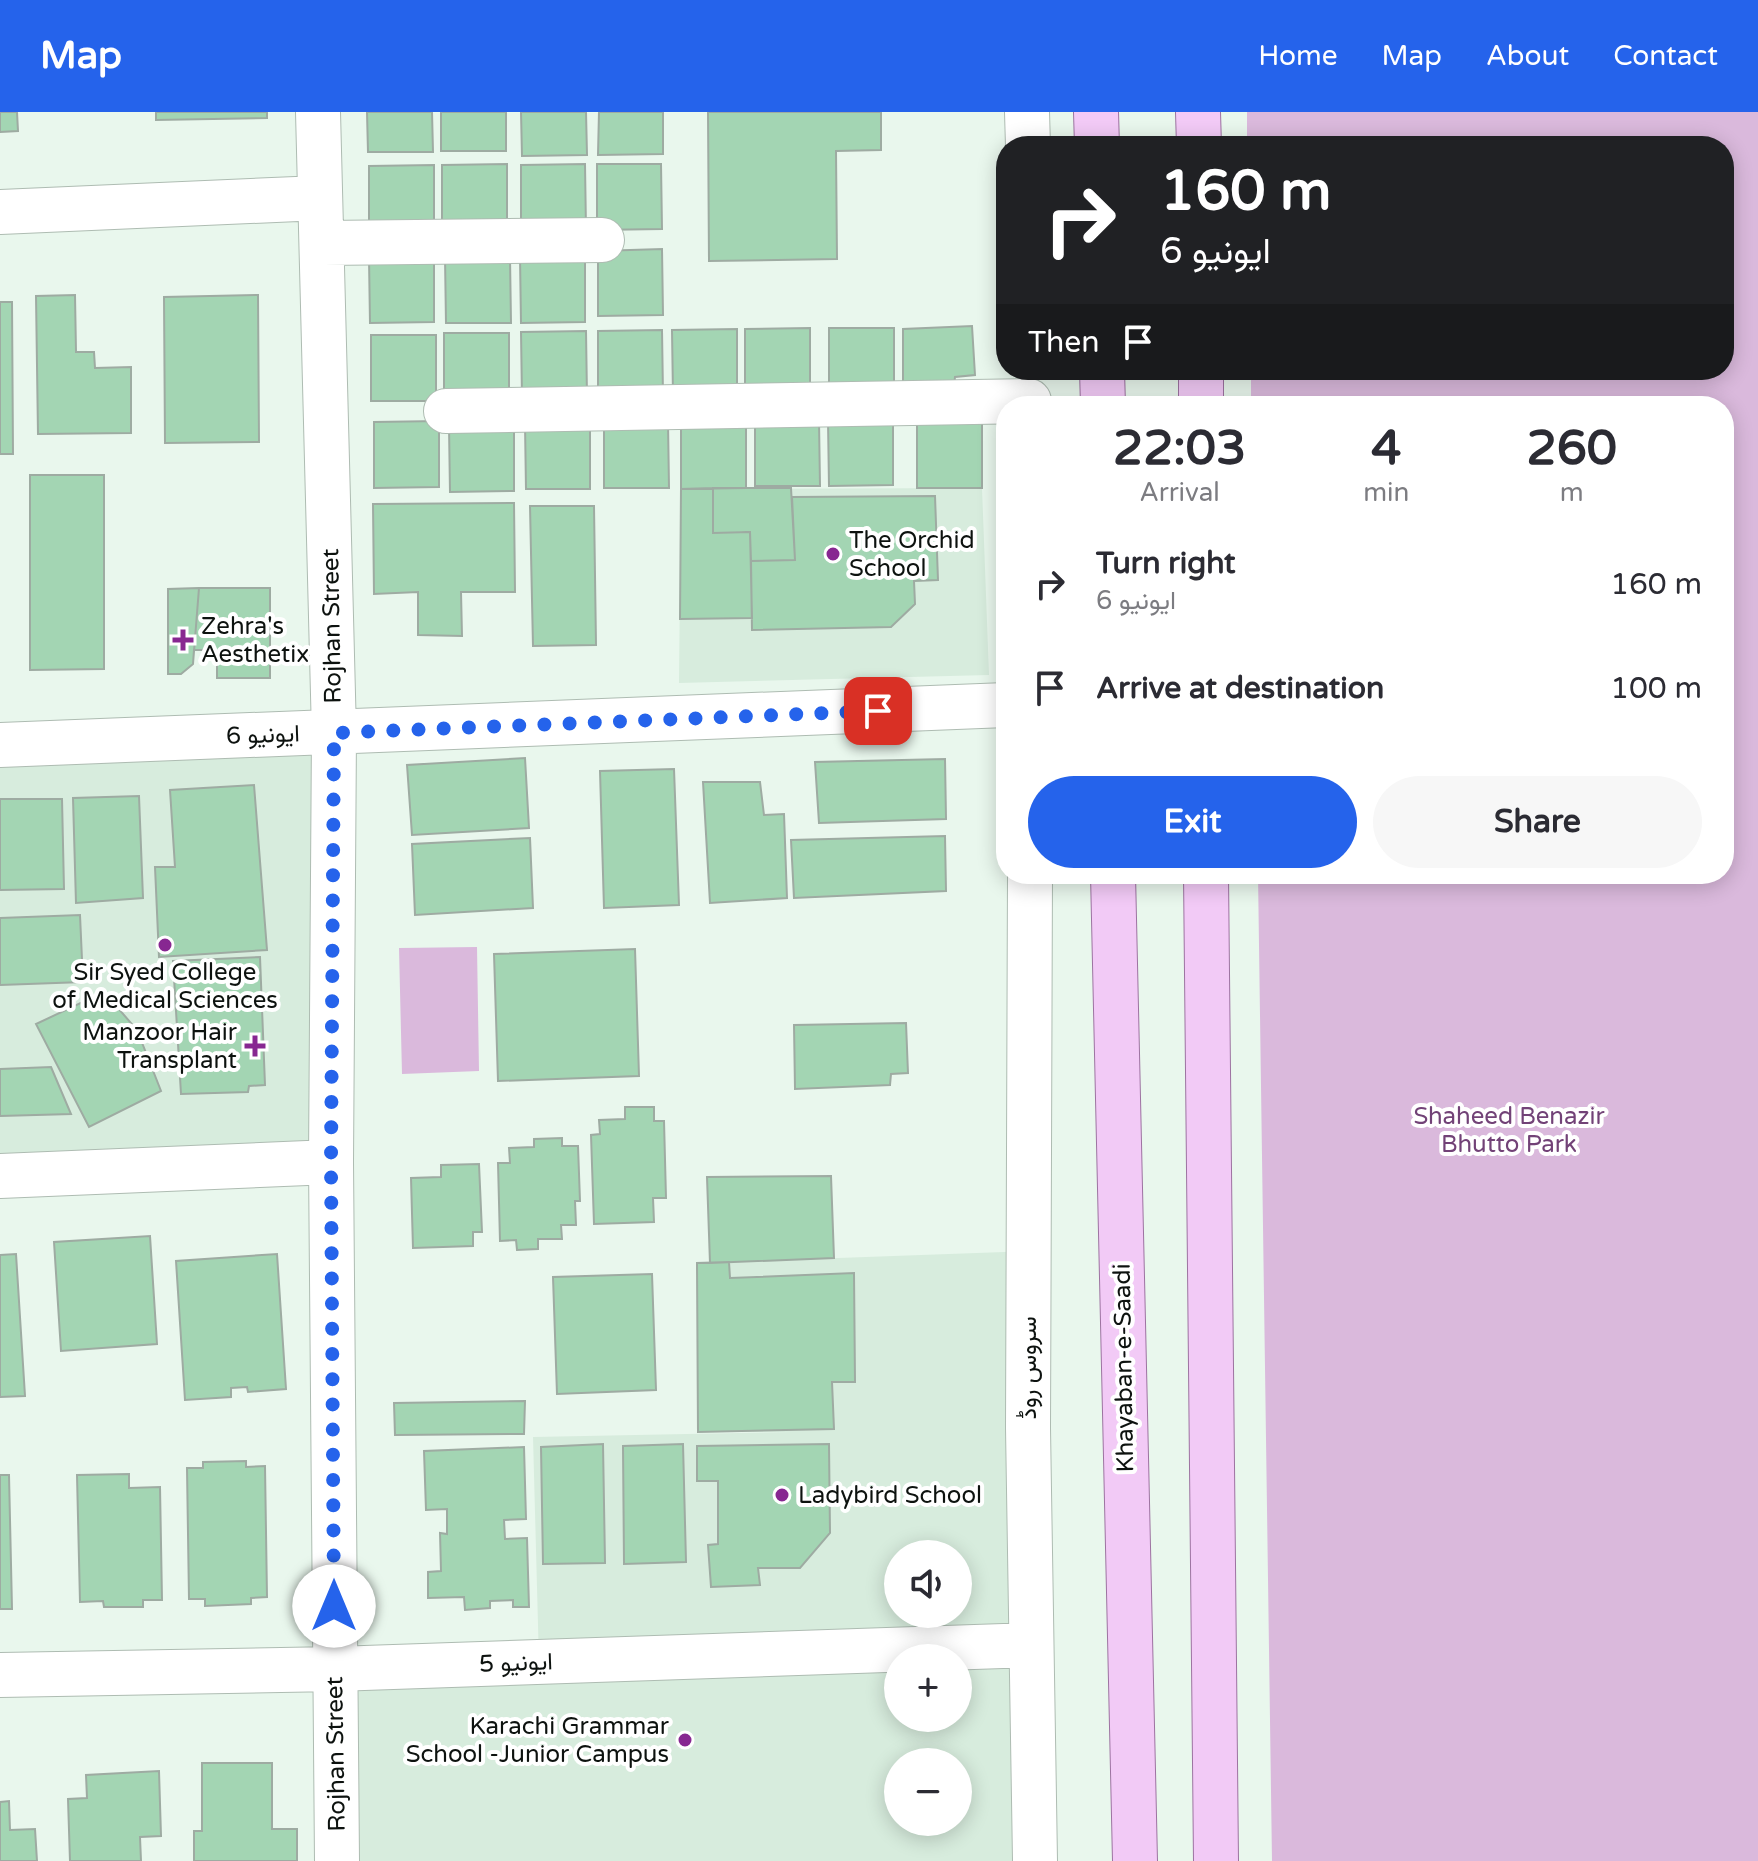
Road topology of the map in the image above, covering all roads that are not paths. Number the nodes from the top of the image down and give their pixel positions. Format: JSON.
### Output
{"nodes":[{"id":1,"x":318,"y":112,"type":"edge"},
{"id":2,"x":1027,"y":112,"type":"edge"},
{"id":3,"x":1096,"y":112,"type":"edge"},
{"id":4,"x":1198,"y":112,"type":"edge"},
{"id":5,"x":1028,"y":136,"type":"edge"},
{"id":6,"x":1097,"y":136,"type":"edge"},
{"id":7,"x":1199,"y":136,"type":"edge"},
{"id":8,"x":320,"y":198,"type":"junction"},
{"id":9,"x":0,"y":212,"type":"edge"},
{"id":10,"x":602,"y":240,"type":"dead end"},
{"id":11,"x":323,"y":243,"type":"junction"},
{"id":12,"x":1029,"y":392,"type":"edge"},
{"id":13,"x":446,"y":411,"type":"dead end"},
{"id":14,"x":996,"y":705,"type":"edge"},
{"id":15,"x":334,"y":733,"type":"junction"},
{"id":16,"x":0,"y":745,"type":"edge"},
{"id":17,"x":1030,"y":884,"type":"edge"},
{"id":18,"x":1113,"y":884,"type":"edge"},
{"id":19,"x":1206,"y":884,"type":"edge"},
{"id":20,"x":331,"y":1162,"type":"junction"},
{"id":21,"x":0,"y":1176,"type":"edge"},
{"id":22,"x":1031,"y":1645,"type":"junction"},
{"id":23,"x":335,"y":1669,"type":"junction"},
{"id":24,"x":0,"y":1675,"type":"edge"},
{"id":25,"x":337,"y":1861,"type":"edge"},
{"id":26,"x":1035,"y":1861,"type":"edge"},
{"id":27,"x":1135,"y":1861,"type":"edge"},
{"id":28,"x":1216,"y":1861,"type":"edge"}],
"edges":[{"from":1,"to":8,"type":"street","name":"Rojhan Street"},
{"from":2,"to":5,"type":"street"},
{"from":3,"to":6,"type":"main road"},
{"from":4,"to":7,"type":"main road"},
{"from":8,"to":9,"type":"street"},
{"from":8,"to":11,"type":"street","name":"Rojhan Street"},
{"from":10,"to":11,"type":"street"},
{"from":11,"to":15,"type":"street","name":"Rojhan Street"},
{"from":12,"to":13,"type":"street"},
{"from":14,"to":15,"type":"street","name":"ایونیو 6"},
{"from":15,"to":16,"type":"street","name":"ایونیو 6"},
{"from":15,"to":20,"type":"street","name":"Rojhan Street"},
{"from":17,"to":22,"type":"street","name":"سروس روڈ"},
{"from":18,"to":27,"type":"main road","name":"Khayaban-e-Saadi"},
{"from":19,"to":28,"type":"main road"},
{"from":20,"to":21,"type":"street"},
{"from":20,"to":23,"type":"street","name":"Rojhan Street"},
{"from":22,"to":23,"type":"street","name":"ایونیو 5"},
{"from":22,"to":26,"type":"street","name":"سروس روڈ"},
{"from":23,"to":24,"type":"street","name":"ایونیو 5"},
{"from":23,"to":25,"type":"street","name":"Rojhan Street"}]}
